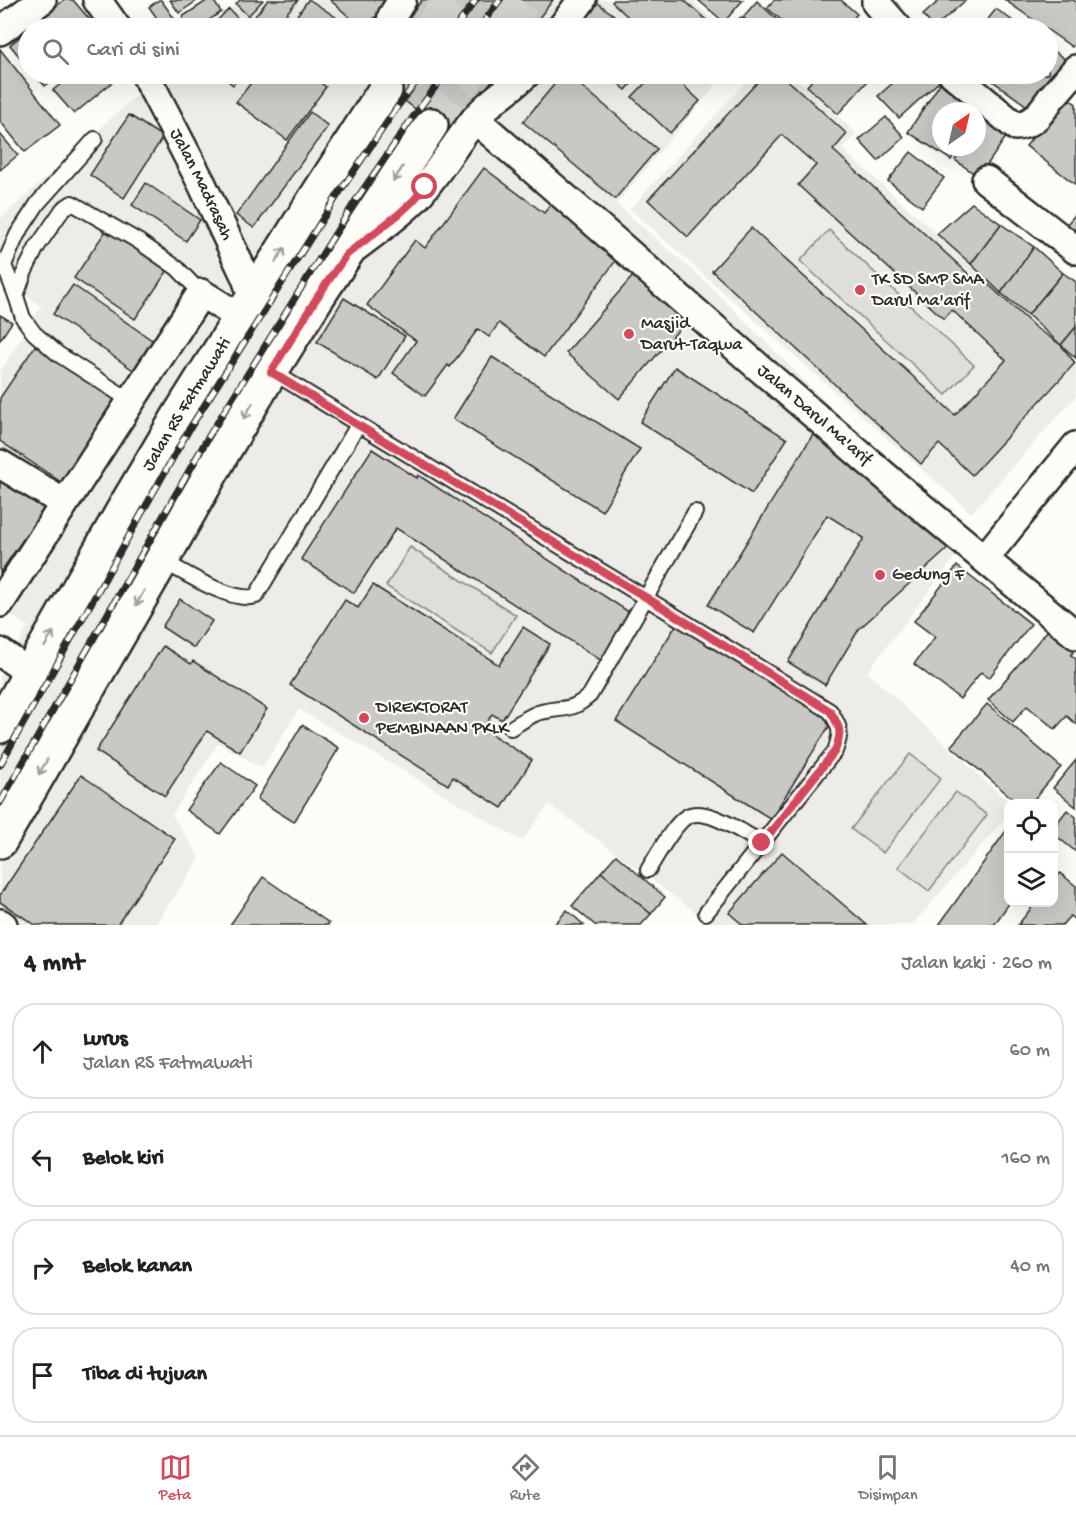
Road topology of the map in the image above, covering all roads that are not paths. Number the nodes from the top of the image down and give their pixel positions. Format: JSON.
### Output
{"nodes":[{"id":1,"x":42,"y":0,"type":"edge"},
{"id":2,"x":97,"y":0,"type":"edge"},
{"id":3,"x":402,"y":0,"type":"edge"},
{"id":4,"x":582,"y":0,"type":"edge"},
{"id":5,"x":876,"y":0,"type":"edge"},
{"id":6,"x":110,"y":18,"type":"edge"},
{"id":7,"x":392,"y":18,"type":"edge"},
{"id":8,"x":568,"y":18,"type":"edge"},
{"id":9,"x":889,"y":18,"type":"edge"},
{"id":10,"x":0,"y":31,"type":"edge"},
{"id":11,"x":1076,"y":69,"type":"edge"},
{"id":12,"x":150,"y":84,"type":"edge"},
{"id":13,"x":515,"y":84,"type":"edge"},
{"id":14,"x":965,"y":84,"type":"edge"},
{"id":15,"x":385,"y":90,"type":"dead end"},
{"id":16,"x":475,"y":119,"type":"junction"},
{"id":17,"x":431,"y":125,"type":"tunnel mouth"},
{"id":18,"x":95,"y":139,"type":"dead end"},
{"id":19,"x":986,"y":180,"type":"dead end"},
{"id":20,"x":1076,"y":250,"type":"edge"},
{"id":21,"x":346,"y":255,"type":"junction"},
{"id":22,"x":201,"y":293,"type":"junction"},
{"id":23,"x":16,"y":296,"type":"junction"},
{"id":24,"x":247,"y":308,"type":"junction"},
{"id":25,"x":271,"y":372,"type":"junction"},
{"id":26,"x":131,"y":401,"type":"junction"},
{"id":27,"x":358,"y":425,"type":"junction"},
{"id":28,"x":1076,"y":446,"type":"edge"},
{"id":29,"x":0,"y":464,"type":"edge"},
{"id":30,"x":64,"y":503,"type":"junction"},
{"id":31,"x":695,"y":512,"type":"dead end"},
{"id":32,"x":985,"y":558,"type":"junction"},
{"id":33,"x":162,"y":561,"type":"junction"},
{"id":34,"x":647,"y":598,"type":"junction"},
{"id":35,"x":0,"y":603,"type":"edge"},
{"id":36,"x":1076,"y":635,"type":"edge"},
{"id":37,"x":0,"y":652,"type":"edge"},
{"id":38,"x":30,"y":673,"type":"junction"},
{"id":39,"x":0,"y":726,"type":"edge"},
{"id":40,"x":511,"y":728,"type":"dead end"},
{"id":41,"x":0,"y":842,"type":"edge"},
{"id":42,"x":762,"y":843,"type":"junction"},
{"id":43,"x":648,"y":870,"type":"dead end"},
{"id":44,"x":706,"y":913,"type":"dead end"}],
"edges":[{"from":1,"to":10,"type":"street"},
{"from":2,"to":6,"type":"street"},
{"from":3,"to":7,"type":"street"},
{"from":4,"to":8,"type":"street"},
{"from":5,"to":9,"type":"street"},
{"from":11,"to":14,"type":"street"},
{"from":12,"to":24,"type":"street","name":"Jalan Madrasah"},
{"from":13,"to":16,"type":"street"},
{"from":24,"to":15,"type":"main road","name":"Jalan RS Fatmawati","one_way":true},
{"from":16,"to":21,"type":"street"},
{"from":16,"to":32,"type":"street","name":"Jalan Darul Ma'arif"},
{"from":17,"to":21,"type":"main road","one_way":true},
{"from":18,"to":23,"type":"lane"},
{"from":19,"to":20,"type":"street"},
{"from":21,"to":25,"type":"main road"},
{"from":22,"to":23,"type":"lane"},
{"from":22,"to":24,"type":"street"},
{"from":22,"to":26,"type":"street"},
{"from":23,"to":26,"type":"lane"},
{"from":38,"to":24,"type":"main road","name":"Jalan RS Fatmawati","one_way":true},
{"from":25,"to":27,"type":"lane"},
{"from":25,"to":33,"type":"main road","one_way":true},
{"from":26,"to":30,"type":"street"},
{"from":27,"to":33,"type":"lane"},
{"from":27,"to":34,"type":"lane"},
{"from":28,"to":32,"type":"street"},
{"from":29,"to":30,"type":"street"},
{"from":30,"to":35,"type":"street"},
{"from":31,"to":34,"type":"lane"},
{"from":32,"to":36,"type":"street","name":"Jalan Darul Ma'arif"},
{"from":33,"to":41,"type":"main road","one_way":true},
{"from":34,"to":40,"type":"lane"},
{"from":34,"to":42,"type":"lane"},
{"from":37,"to":38,"type":"street"},
{"from":38,"to":39,"type":"main road","name":"Jalan RS Fatmawati"},
{"from":42,"to":43,"type":"lane"},
{"from":42,"to":44,"type":"lane"}]}
